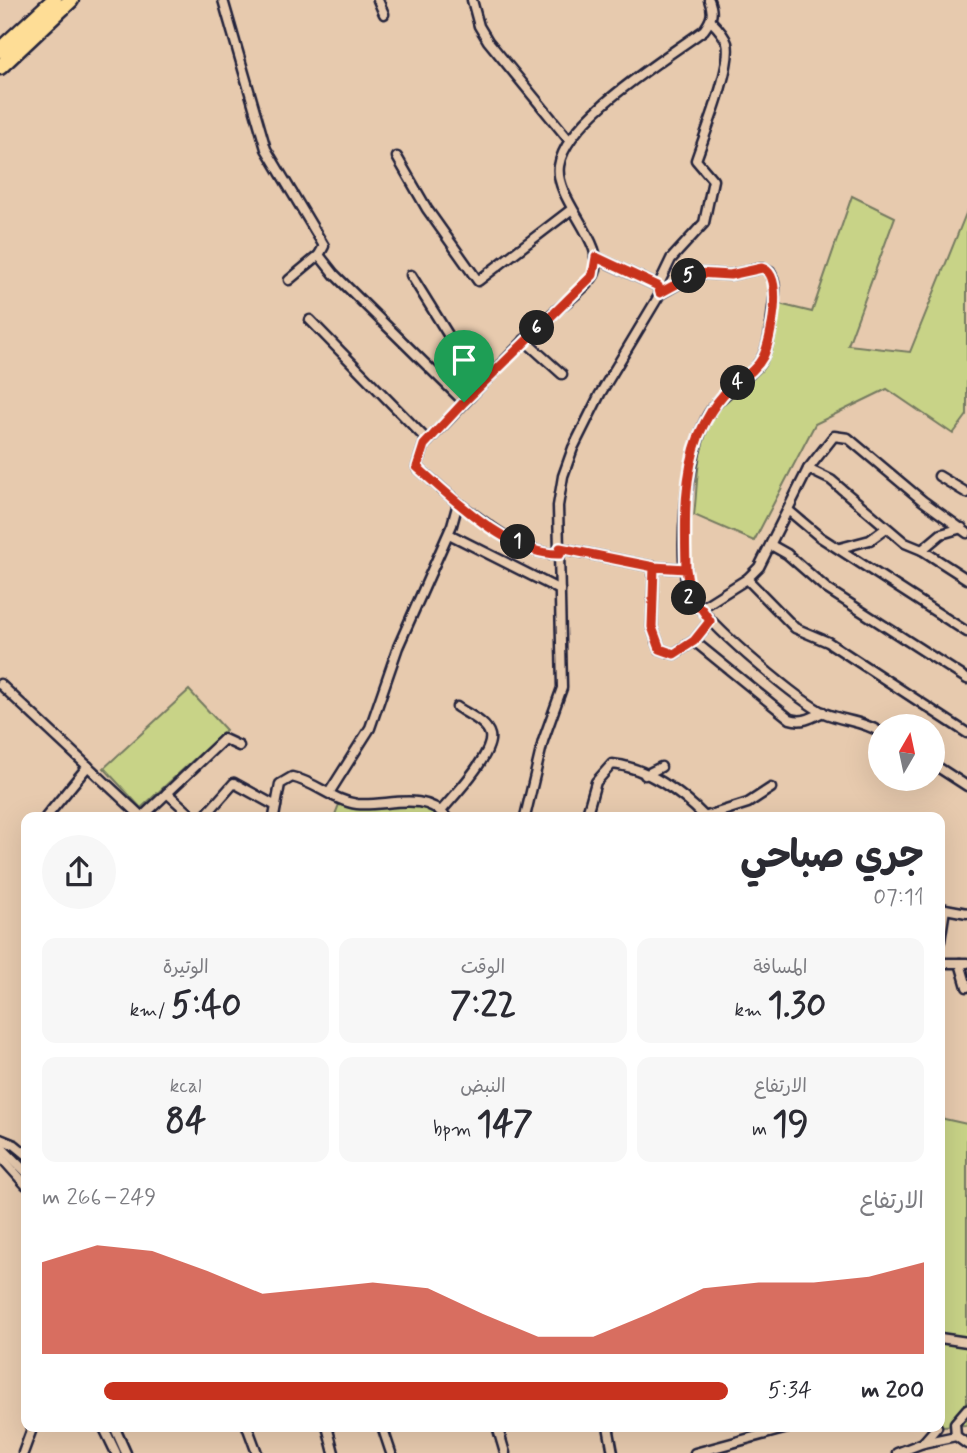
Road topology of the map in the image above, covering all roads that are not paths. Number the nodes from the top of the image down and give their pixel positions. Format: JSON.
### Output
{"nodes":[{"id":1,"x":54,"y":0,"type":"edge"},
{"id":2,"x":71,"y":0,"type":"edge"},
{"id":3,"x":223,"y":0,"type":"edge"},
{"id":4,"x":379,"y":0,"type":"edge"},
{"id":5,"x":472,"y":0,"type":"edge"},
{"id":6,"x":709,"y":0,"type":"edge"},
{"id":7,"x":384,"y":14,"type":"dead end"},
{"id":8,"x":711,"y":21,"type":"junction"},
{"id":9,"x":0,"y":50,"type":"edge"},
{"id":10,"x":0,"y":67,"type":"edge"},
{"id":11,"x":569,"y":140,"type":"junction"},
{"id":12,"x":397,"y":157,"type":"dead end"},
{"id":13,"x":572,"y":209,"type":"junction"},
{"id":14,"x":319,"y":255,"type":"junction"},
{"id":15,"x":596,"y":257,"type":"junction"},
{"id":16,"x":411,"y":275,"type":"dead end"},
{"id":17,"x":289,"y":280,"type":"dead end"},
{"id":18,"x":659,"y":290,"type":"junction"},
{"id":19,"x":310,"y":320,"type":"dead end"},
{"id":20,"x":524,"y":341,"type":"junction"},
{"id":21,"x":562,"y":374,"type":"dead end"},
{"id":22,"x":480,"y":386,"type":"junction"},
{"id":23,"x":464,"y":402,"type":"junction"},
{"id":24,"x":428,"y":440,"type":"junction"},
{"id":25,"x":808,"y":469,"type":"junction"},
{"id":26,"x":939,"y":475,"type":"dead end"},
{"id":27,"x":967,"y":493,"type":"edge"},
{"id":28,"x":458,"y":503,"type":"junction"},
{"id":29,"x":788,"y":510,"type":"junction"},
{"id":30,"x":885,"y":528,"type":"junction"},
{"id":31,"x":965,"y":530,"type":"edge"},
{"id":32,"x":449,"y":534,"type":"junction"},
{"id":33,"x":772,"y":545,"type":"junction"},
{"id":34,"x":840,"y":548,"type":"junction"},
{"id":35,"x":922,"y":550,"type":"junction"},
{"id":36,"x":560,"y":551,"type":"junction"},
{"id":37,"x":654,"y":567,"type":"junction"},
{"id":38,"x":686,"y":569,"type":"junction"},
{"id":39,"x":747,"y":579,"type":"junction"},
{"id":40,"x":967,"y":579,"type":"edge"},
{"id":41,"x":560,"y":590,"type":"junction"},
{"id":42,"x":701,"y":608,"type":"junction"},
{"id":43,"x":710,"y":621,"type":"junction"},
{"id":44,"x":967,"y":632,"type":"edge"},
{"id":45,"x":694,"y":641,"type":"junction"},
{"id":46,"x":967,"y":679,"type":"edge"},
{"id":47,"x":0,"y":684,"type":"edge"},
{"id":48,"x":457,"y":707,"type":"dead end"},
{"id":49,"x":823,"y":712,"type":"junction"},
{"id":50,"x":868,"y":725,"type":"edge"},
{"id":51,"x":967,"y":733,"type":"edge"},
{"id":52,"x":239,"y":746,"type":"dead end"},
{"id":53,"x":88,"y":766,"type":"junction"},
{"id":54,"x":661,"y":767,"type":"dead end"},
{"id":55,"x":945,"y":772,"type":"edge"},
{"id":56,"x":645,"y":775,"type":"junction"},
{"id":57,"x":967,"y":786,"type":"edge"},
{"id":58,"x":771,"y":788,"type":"dead end"},
{"id":59,"x":167,"y":793,"type":"junction"},
{"id":60,"x":330,"y":793,"type":"junction"},
{"id":61,"x":276,"y":806,"type":"junction"},
{"id":62,"x":50,"y":812,"type":"edge"},
{"id":63,"x":134,"y":812,"type":"edge"},
{"id":64,"x":143,"y":812,"type":"edge"},
{"id":65,"x":188,"y":812,"type":"edge"},
{"id":66,"x":208,"y":812,"type":"edge"},
{"id":67,"x":275,"y":812,"type":"edge"},
{"id":68,"x":438,"y":812,"type":"edge"},
{"id":69,"x":444,"y":812,"type":"edge"},
{"id":70,"x":526,"y":812,"type":"edge"},
{"id":71,"x":587,"y":812,"type":"edge"},
{"id":72,"x":700,"y":812,"type":"edge"},
{"id":73,"x":720,"y":812,"type":"edge"},
{"id":74,"x":945,"y":909,"type":"edge"},
{"id":75,"x":967,"y":913,"type":"edge"},
{"id":76,"x":945,"y":963,"type":"edge"},
{"id":77,"x":964,"y":963,"type":"edge"},
{"id":78,"x":967,"y":986,"type":"edge"},
{"id":79,"x":0,"y":1139,"type":"edge"},
{"id":80,"x":0,"y":1146,"type":"edge"},
{"id":81,"x":21,"y":1150,"type":"edge"},
{"id":82,"x":0,"y":1156,"type":"edge"},
{"id":83,"x":21,"y":1167,"type":"edge"},
{"id":84,"x":21,"y":1179,"type":"edge"},
{"id":85,"x":945,"y":1339,"type":"edge"},
{"id":86,"x":967,"y":1342,"type":"edge"},
{"id":87,"x":967,"y":1409,"type":"edge"},
{"id":88,"x":31,"y":1432,"type":"edge"},
{"id":89,"x":106,"y":1432,"type":"edge"},
{"id":90,"x":117,"y":1432,"type":"edge"},
{"id":91,"x":249,"y":1432,"type":"edge"},
{"id":92,"x":329,"y":1432,"type":"edge"},
{"id":93,"x":385,"y":1432,"type":"edge"},
{"id":94,"x":499,"y":1432,"type":"edge"},
{"id":95,"x":609,"y":1432,"type":"edge"},
{"id":96,"x":773,"y":1432,"type":"edge"},
{"id":97,"x":933,"y":1432,"type":"edge"},
{"id":98,"x":956,"y":1436,"type":"junction"},
{"id":99,"x":923,"y":1443,"type":"junction"},
{"id":100,"x":967,"y":1444,"type":"edge"},
{"id":101,"x":23,"y":1453,"type":"edge"},
{"id":102,"x":116,"y":1453,"type":"edge"},
{"id":103,"x":126,"y":1453,"type":"edge"},
{"id":104,"x":257,"y":1453,"type":"edge"},
{"id":105,"x":334,"y":1453,"type":"edge"},
{"id":106,"x":391,"y":1453,"type":"edge"},
{"id":107,"x":505,"y":1453,"type":"edge"},
{"id":108,"x":613,"y":1453,"type":"edge"},
{"id":109,"x":695,"y":1453,"type":"edge"},
{"id":110,"x":897,"y":1453,"type":"edge"}],
"edges":[{"from":1,"to":9,"type":"highway"},
{"from":2,"to":10,"type":"highway"},
{"from":3,"to":14,"type":"street"},
{"from":4,"to":7,"type":"street"},
{"from":5,"to":11,"type":"street"},
{"from":6,"to":8,"type":"street"},
{"from":8,"to":11,"type":"street"},
{"from":8,"to":18,"type":"street"},
{"from":11,"to":13,"type":"street"},
{"from":12,"to":13,"type":"street"},
{"from":13,"to":15,"type":"street"},
{"from":14,"to":17,"type":"street"},
{"from":14,"to":23,"type":"street"},
{"from":15,"to":18,"type":"street"},
{"from":15,"to":20,"type":"street"},
{"from":16,"to":22,"type":"street"},
{"from":18,"to":36,"type":"street"},
{"from":18,"to":38,"type":"street"},
{"from":19,"to":24,"type":"street"},
{"from":20,"to":21,"type":"street"},
{"from":20,"to":22,"type":"street"},
{"from":22,"to":23,"type":"street"},
{"from":23,"to":24,"type":"street"},
{"from":24,"to":28,"type":"street"},
{"from":25,"to":29,"type":"street"},
{"from":25,"to":30,"type":"street"},
{"from":25,"to":31,"type":"street"},
{"from":26,"to":27,"type":"street"},
{"from":28,"to":32,"type":"street"},
{"from":28,"to":36,"type":"street"},
{"from":29,"to":33,"type":"street"},
{"from":29,"to":34,"type":"street"},
{"from":30,"to":34,"type":"street"},
{"from":30,"to":35,"type":"street"},
{"from":31,"to":35,"type":"street"},
{"from":32,"to":41,"type":"street"},
{"from":32,"to":60,"type":"street"},
{"from":33,"to":39,"type":"street"},
{"from":33,"to":46,"type":"street"},
{"from":34,"to":44,"type":"street"},
{"from":35,"to":40,"type":"street"},
{"from":36,"to":37,"type":"street"},
{"from":36,"to":41,"type":"street"},
{"from":37,"to":38,"type":"street"},
{"from":37,"to":45,"type":"street"},
{"from":38,"to":42,"type":"street"},
{"from":39,"to":42,"type":"street"},
{"from":39,"to":51,"type":"street"},
{"from":41,"to":70,"type":"street"},
{"from":42,"to":43,"type":"street"},
{"from":43,"to":45,"type":"street"},
{"from":43,"to":49,"type":"street"},
{"from":45,"to":49,"type":"street"},
{"from":47,"to":53,"type":"street"},
{"from":48,"to":69,"type":"street"},
{"from":49,"to":50,"type":"street"},
{"from":52,"to":59,"type":"street"},
{"from":53,"to":62,"type":"street"},
{"from":53,"to":63,"type":"street"},
{"from":54,"to":56,"type":"street"},
{"from":55,"to":57,"type":"street"},
{"from":56,"to":71,"type":"street"},
{"from":56,"to":72,"type":"street"},
{"from":58,"to":73,"type":"street"},
{"from":59,"to":64,"type":"street"},
{"from":59,"to":65,"type":"street"},
{"from":60,"to":61,"type":"street"},
{"from":60,"to":68,"type":"street"},
{"from":61,"to":66,"type":"street"},
{"from":61,"to":67,"type":"street"},
{"from":74,"to":75,"type":"street"},
{"from":76,"to":77,"type":"street"},
{"from":77,"to":78,"type":"street"},
{"from":79,"to":81,"type":"street"},
{"from":80,"to":83,"type":"street"},
{"from":82,"to":84,"type":"street"},
{"from":85,"to":86,"type":"street"},
{"from":87,"to":98,"type":"street"},
{"from":88,"to":101,"type":"street"},
{"from":89,"to":102,"type":"street"},
{"from":90,"to":103,"type":"street"},
{"from":91,"to":104,"type":"street"},
{"from":92,"to":105,"type":"street"},
{"from":93,"to":106,"type":"street"},
{"from":94,"to":107,"type":"street"},
{"from":95,"to":108,"type":"street"},
{"from":96,"to":109,"type":"street"},
{"from":97,"to":99,"type":"street"},
{"from":98,"to":99,"type":"street"},
{"from":98,"to":100,"type":"street"},
{"from":99,"to":110,"type":"street"}]}
